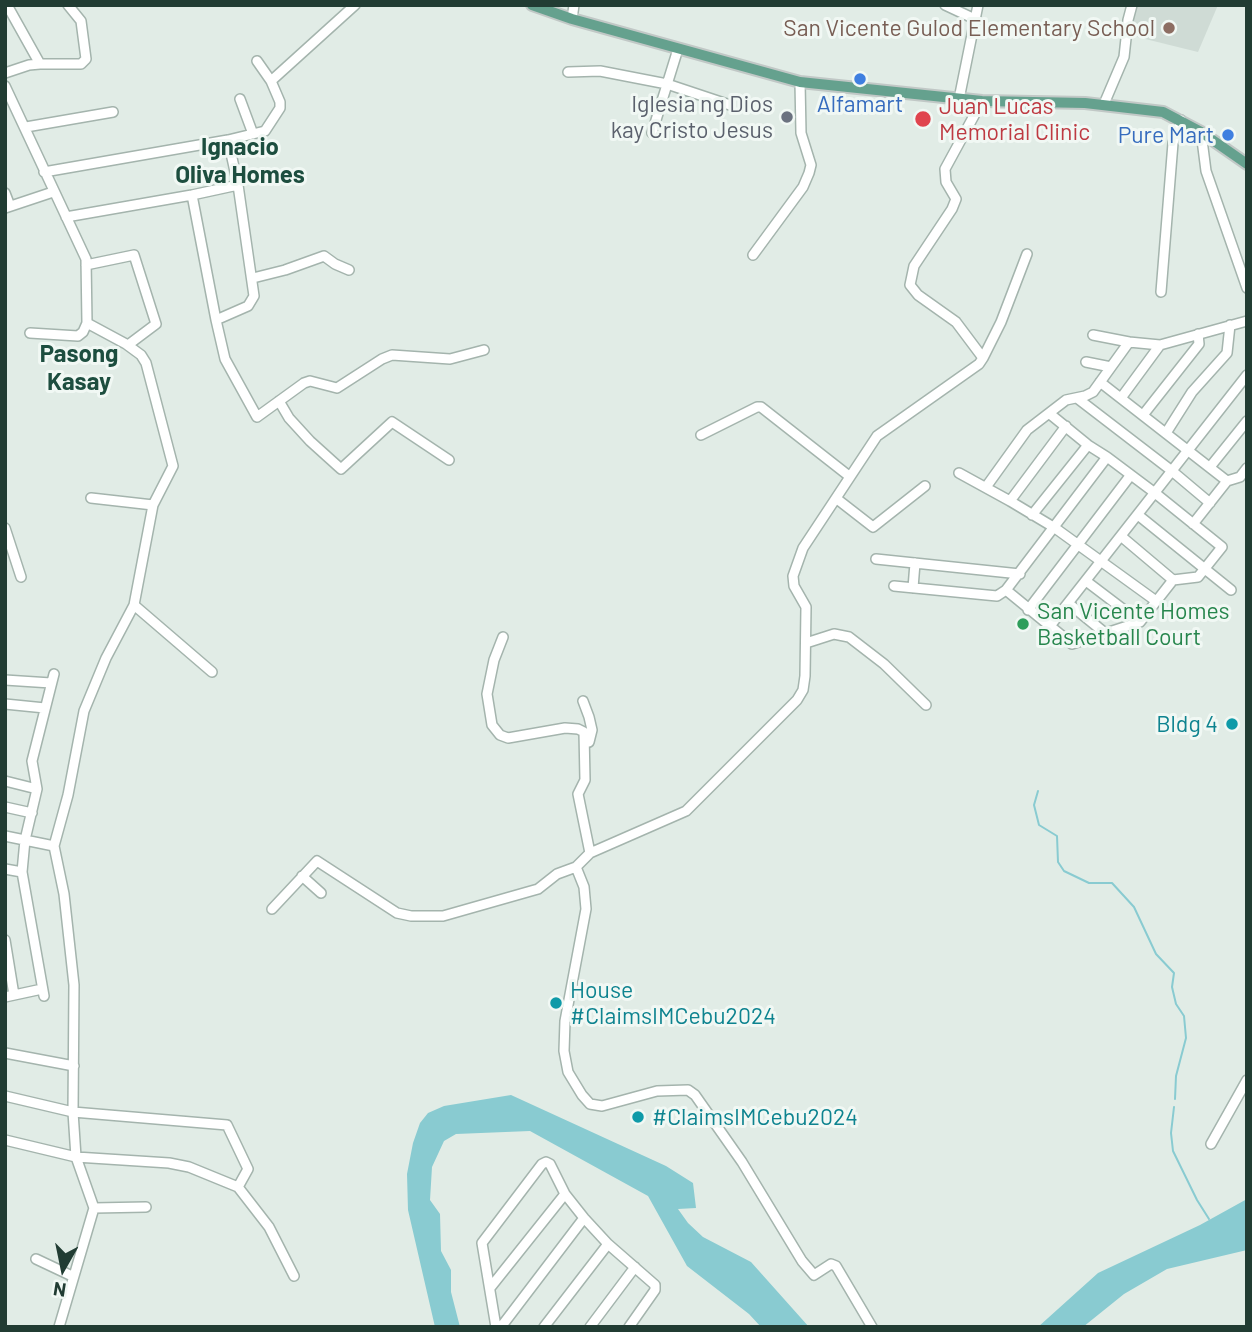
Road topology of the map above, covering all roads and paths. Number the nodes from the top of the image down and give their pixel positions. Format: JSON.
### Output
{"nodes":[{"id":1,"x":7,"y":5,"type":"edge"},
{"id":2,"x":68,"y":5,"type":"edge"},
{"id":3,"x":355,"y":5,"type":"edge"},
{"id":4,"x":531,"y":5,"type":"edge"},
{"id":5,"x":574,"y":5,"type":"edge"},
{"id":6,"x":945,"y":5,"type":"edge"},
{"id":7,"x":978,"y":5,"type":"edge"},
{"id":8,"x":1132,"y":5,"type":"edge"},
{"id":9,"x":572,"y":19,"type":"junction"},
{"id":10,"x":977,"y":20,"type":"junction"},
{"id":11,"x":678,"y":49,"type":"junction"},
{"id":12,"x":257,"y":61,"type":"dead end"},
{"id":13,"x":40,"y":64,"type":"junction"},
{"id":14,"x":568,"y":72,"type":"dead end"},
{"id":15,"x":5,"y":73,"type":"edge"},
{"id":16,"x":271,"y":81,"type":"junction"},
{"id":17,"x":800,"y":82,"type":"junction"},
{"id":18,"x":667,"y":84,"type":"junction"},
{"id":19,"x":5,"y":86,"type":"edge"},
{"id":20,"x":240,"y":99,"type":"dead end"},
{"id":21,"x":959,"y":99,"type":"junction"},
{"id":22,"x":982,"y":101,"type":"junction"},
{"id":23,"x":1104,"y":104,"type":"junction"},
{"id":24,"x":730,"y":105,"type":"dead end"},
{"id":25,"x":113,"y":112,"type":"dead end"},
{"id":26,"x":1181,"y":120,"type":"junction"},
{"id":27,"x":26,"y":127,"type":"junction"},
{"id":28,"x":1201,"y":132,"type":"junction"},
{"id":29,"x":253,"y":134,"type":"junction"},
{"id":30,"x":652,"y":134,"type":"dead end"},
{"id":31,"x":228,"y":140,"type":"junction"},
{"id":32,"x":1247,"y":164,"type":"edge"},
{"id":33,"x":44,"y":172,"type":"junction"},
{"id":34,"x":238,"y":185,"type":"junction"},
{"id":35,"x":53,"y":192,"type":"junction"},
{"id":36,"x":5,"y":193,"type":"edge"},
{"id":37,"x":192,"y":195,"type":"junction"},
{"id":38,"x":8,"y":207,"type":"edge"},
{"id":39,"x":66,"y":216,"type":"junction"},
{"id":40,"x":1027,"y":254,"type":"dead end"},
{"id":41,"x":753,"y":256,"type":"dead end"},
{"id":42,"x":86,"y":265,"type":"junction"},
{"id":43,"x":349,"y":270,"type":"dead end"},
{"id":44,"x":253,"y":278,"type":"junction"},
{"id":45,"x":1247,"y":288,"type":"edge"},
{"id":46,"x":1161,"y":292,"type":"dead end"},
{"id":47,"x":216,"y":320,"type":"junction"},
{"id":48,"x":1247,"y":321,"type":"edge"},
{"id":49,"x":87,"y":323,"type":"junction"},
{"id":50,"x":1230,"y":325,"type":"junction"},
{"id":51,"x":30,"y":333,"type":"dead end"},
{"id":52,"x":1093,"y":334,"type":"dead end"},
{"id":53,"x":1198,"y":334,"type":"junction"},
{"id":54,"x":1129,"y":342,"type":"junction"},
{"id":55,"x":128,"y":345,"type":"junction"},
{"id":56,"x":1160,"y":345,"type":"junction"},
{"id":57,"x":484,"y":351,"type":"dead end"},
{"id":58,"x":983,"y":358,"type":"junction"},
{"id":59,"x":1086,"y":362,"type":"dead end"},
{"id":60,"x":1111,"y":367,"type":"junction"},
{"id":61,"x":1247,"y":376,"type":"edge"},
{"id":62,"x":1100,"y":382,"type":"junction"},
{"id":63,"x":1077,"y":398,"type":"junction"},
{"id":64,"x":1121,"y":398,"type":"junction"},
{"id":65,"x":279,"y":401,"type":"junction"},
{"id":66,"x":1050,"y":414,"type":"junction"},
{"id":67,"x":1143,"y":415,"type":"junction"},
{"id":68,"x":1247,"y":421,"type":"edge"},
{"id":69,"x":1066,"y":426,"type":"junction"},
{"id":70,"x":1166,"y":433,"type":"junction"},
{"id":71,"x":701,"y":435,"type":"dead end"},
{"id":72,"x":1088,"y":445,"type":"junction"},
{"id":73,"x":1188,"y":450,"type":"junction"},
{"id":74,"x":1107,"y":457,"type":"junction"},
{"id":75,"x":449,"y":460,"type":"dead end"},
{"id":76,"x":1210,"y":467,"type":"junction"},
{"id":77,"x":1247,"y":468,"type":"edge"},
{"id":78,"x":1172,"y":471,"type":"junction"},
{"id":79,"x":959,"y":473,"type":"dead end"},
{"id":80,"x":849,"y":476,"type":"junction"},
{"id":81,"x":1130,"y":476,"type":"junction"},
{"id":82,"x":1227,"y":481,"type":"junction"},
{"id":83,"x":925,"y":486,"type":"dead end"},
{"id":84,"x":986,"y":487,"type":"junction"},
{"id":85,"x":1155,"y":493,"type":"junction"},
{"id":86,"x":91,"y":498,"type":"dead end"},
{"id":87,"x":837,"y":499,"type":"junction"},
{"id":88,"x":1010,"y":501,"type":"junction"},
{"id":89,"x":1210,"y":503,"type":"junction"},
{"id":90,"x":153,"y":505,"type":"junction"},
{"id":91,"x":1032,"y":514,"type":"junction"},
{"id":92,"x":1138,"y":515,"type":"junction"},
{"id":93,"x":1193,"y":524,"type":"junction"},
{"id":94,"x":5,"y":528,"type":"edge"},
{"id":95,"x":1055,"y":528,"type":"junction"},
{"id":96,"x":1122,"y":537,"type":"junction"},
{"id":97,"x":1079,"y":544,"type":"junction"},
{"id":98,"x":876,"y":559,"type":"dead end"},
{"id":99,"x":1102,"y":560,"type":"junction"},
{"id":100,"x":915,"y":563,"type":"junction"},
{"id":101,"x":7,"y":567,"type":"dead end"},
{"id":102,"x":1204,"y":569,"type":"junction"},
{"id":103,"x":1020,"y":573,"type":"junction"},
{"id":104,"x":1173,"y":580,"type":"junction"},
{"id":105,"x":1086,"y":581,"type":"junction"},
{"id":106,"x":894,"y":586,"type":"dead end"},
{"id":107,"x":913,"y":588,"type":"junction"},
{"id":108,"x":1006,"y":590,"type":"junction"},
{"id":109,"x":1231,"y":590,"type":"dead end"},
{"id":110,"x":1156,"y":601,"type":"junction"},
{"id":111,"x":1069,"y":603,"type":"junction"},
{"id":112,"x":134,"y":605,"type":"junction"},
{"id":113,"x":1028,"y":610,"type":"junction"},
{"id":114,"x":1140,"y":622,"type":"junction"},
{"id":115,"x":1050,"y":626,"type":"junction"},
{"id":116,"x":1105,"y":633,"type":"junction"},
{"id":117,"x":503,"y":637,"type":"dead end"},
{"id":118,"x":806,"y":643,"type":"junction"},
{"id":119,"x":212,"y":672,"type":"dead end"},
{"id":120,"x":5,"y":680,"type":"edge"},
{"id":121,"x":583,"y":701,"type":"dead end"},
{"id":122,"x":5,"y":704,"type":"edge"},
{"id":123,"x":926,"y":705,"type":"dead end"},
{"id":124,"x":45,"y":708,"type":"junction"},
{"id":125,"x":586,"y":746,"type":"junction"},
{"id":126,"x":5,"y":781,"type":"edge"},
{"id":127,"x":37,"y":789,"type":"junction"},
{"id":128,"x":5,"y":807,"type":"edge"},
{"id":129,"x":32,"y":813,"type":"junction"},
{"id":130,"x":5,"y":836,"type":"edge"},
{"id":131,"x":25,"y":840,"type":"junction"},
{"id":132,"x":54,"y":846,"type":"junction"},
{"id":133,"x":590,"y":853,"type":"junction"},
{"id":134,"x":576,"y":867,"type":"junction"},
{"id":135,"x":5,"y":869,"type":"edge"},
{"id":136,"x":22,"y":872,"type":"junction"},
{"id":137,"x":302,"y":876,"type":"junction"},
{"id":138,"x":321,"y":893,"type":"dead end"},
{"id":139,"x":272,"y":909,"type":"dead end"},
{"id":140,"x":5,"y":940,"type":"edge"},
{"id":141,"x":10,"y":996,"type":"edge"},
{"id":142,"x":5,"y":1053,"type":"edge"},
{"id":143,"x":74,"y":1066,"type":"junction"},
{"id":144,"x":1247,"y":1080,"type":"edge"},
{"id":145,"x":5,"y":1096,"type":"edge"},
{"id":146,"x":73,"y":1112,"type":"junction"},
{"id":147,"x":5,"y":1140,"type":"edge"},
{"id":148,"x":1211,"y":1144,"type":"dead end"},
{"id":149,"x":76,"y":1157,"type":"junction"},
{"id":150,"x":239,"y":1186,"type":"junction"},
{"id":151,"x":565,"y":1194,"type":"junction"},
{"id":152,"x":146,"y":1207,"type":"dead end"},
{"id":153,"x":94,"y":1208,"type":"junction"},
{"id":154,"x":584,"y":1218,"type":"junction"},
{"id":155,"x":608,"y":1244,"type":"junction"},
{"id":156,"x":36,"y":1259,"type":"dead end"},
{"id":157,"x":635,"y":1267,"type":"junction"},
{"id":158,"x":72,"y":1276,"type":"junction"},
{"id":159,"x":294,"y":1276,"type":"dead end"},
{"id":160,"x":490,"y":1288,"type":"junction"},
{"id":161,"x":59,"y":1327,"type":"edge"},
{"id":162,"x":498,"y":1327,"type":"edge"},
{"id":163,"x":544,"y":1327,"type":"edge"},
{"id":164,"x":590,"y":1327,"type":"edge"},
{"id":165,"x":629,"y":1327,"type":"edge"},
{"id":166,"x":872,"y":1327,"type":"edge"}],
"edges":[{"from":1,"to":13,"type":"street"},
{"from":2,"to":13,"type":"street"},
{"from":3,"to":16,"type":"street"},
{"from":4,"to":9,"type":"main road"},
{"from":5,"to":9,"type":"street"},
{"from":6,"to":10,"type":"street"},
{"from":7,"to":10,"type":"street"},
{"from":8,"to":23,"type":"street"},
{"from":9,"to":11,"type":"main road"},
{"from":10,"to":21,"type":"street"},
{"from":11,"to":17,"type":"main road"},
{"from":11,"to":18,"type":"street"},
{"from":12,"to":16,"type":"street"},
{"from":13,"to":15,"type":"street"},
{"from":14,"to":18,"type":"street"},
{"from":16,"to":29,"type":"street"},
{"from":17,"to":21,"type":"main road"},
{"from":17,"to":41,"type":"street"},
{"from":18,"to":24,"type":"street"},
{"from":18,"to":30,"type":"street"},
{"from":19,"to":27,"type":"street"},
{"from":20,"to":29,"type":"street"},
{"from":21,"to":22,"type":"main road"},
{"from":22,"to":23,"type":"main road"},
{"from":22,"to":58,"type":"street"},
{"from":23,"to":26,"type":"main road"},
{"from":25,"to":27,"type":"street"},
{"from":26,"to":28,"type":"main road"},
{"from":26,"to":46,"type":"street"},
{"from":27,"to":33,"type":"street"},
{"from":28,"to":32,"type":"main road"},
{"from":28,"to":45,"type":"street"},
{"from":29,"to":31,"type":"street"},
{"from":31,"to":33,"type":"street"},
{"from":31,"to":34,"type":"street"},
{"from":33,"to":35,"type":"street"},
{"from":34,"to":37,"type":"street"},
{"from":34,"to":44,"type":"street"},
{"from":35,"to":38,"type":"street"},
{"from":35,"to":39,"type":"street"},
{"from":36,"to":38,"type":"street"},
{"from":37,"to":39,"type":"street"},
{"from":37,"to":47,"type":"street"},
{"from":39,"to":42,"type":"street"},
{"from":40,"to":58,"type":"street"},
{"from":42,"to":49,"type":"street"},
{"from":42,"to":55,"type":"street"},
{"from":43,"to":44,"type":"street"},
{"from":44,"to":47,"type":"street"},
{"from":47,"to":65,"type":"street"},
{"from":48,"to":50,"type":"street"},
{"from":49,"to":51,"type":"street"},
{"from":49,"to":55,"type":"street"},
{"from":50,"to":53,"type":"street"},
{"from":50,"to":70,"type":"street"},
{"from":52,"to":54,"type":"street"},
{"from":53,"to":56,"type":"street"},
{"from":53,"to":67,"type":"street"},
{"from":54,"to":56,"type":"street"},
{"from":54,"to":60,"type":"street"},
{"from":55,"to":90,"type":"street"},
{"from":56,"to":64,"type":"street"},
{"from":57,"to":65,"type":"street"},
{"from":58,"to":80,"type":"street"},
{"from":59,"to":60,"type":"street"},
{"from":60,"to":62,"type":"street"},
{"from":61,"to":73,"type":"street"},
{"from":62,"to":63,"type":"street"},
{"from":62,"to":64,"type":"street"},
{"from":63,"to":66,"type":"street"},
{"from":63,"to":78,"type":"street"},
{"from":64,"to":67,"type":"street"},
{"from":65,"to":75,"type":"street"},
{"from":66,"to":69,"type":"street"},
{"from":66,"to":84,"type":"street"},
{"from":67,"to":70,"type":"street"},
{"from":68,"to":76,"type":"street"},
{"from":69,"to":72,"type":"street"},
{"from":69,"to":88,"type":"street"},
{"from":70,"to":73,"type":"street"},
{"from":71,"to":80,"type":"street"},
{"from":72,"to":74,"type":"street"},
{"from":72,"to":91,"type":"street"},
{"from":73,"to":76,"type":"street"},
{"from":73,"to":78,"type":"street"},
{"from":74,"to":81,"type":"street"},
{"from":74,"to":95,"type":"street"},
{"from":76,"to":82,"type":"street"},
{"from":77,"to":82,"type":"street"},
{"from":78,"to":85,"type":"street"},
{"from":78,"to":89,"type":"street"},
{"from":79,"to":84,"type":"street"},
{"from":80,"to":87,"type":"street"},
{"from":81,"to":85,"type":"street"},
{"from":81,"to":97,"type":"street"},
{"from":82,"to":89,"type":"street"},
{"from":83,"to":87,"type":"street"},
{"from":84,"to":88,"type":"street"},
{"from":85,"to":92,"type":"street"},
{"from":85,"to":93,"type":"street"},
{"from":86,"to":90,"type":"street"},
{"from":87,"to":118,"type":"street"},
{"from":88,"to":91,"type":"street"},
{"from":89,"to":93,"type":"street"},
{"from":90,"to":112,"type":"street"},
{"from":91,"to":95,"type":"street"},
{"from":92,"to":96,"type":"street"},
{"from":92,"to":102,"type":"street"},
{"from":93,"to":102,"type":"street"},
{"from":94,"to":101,"type":"street"},
{"from":95,"to":97,"type":"street"},
{"from":95,"to":103,"type":"street"},
{"from":96,"to":99,"type":"street"},
{"from":96,"to":104,"type":"street"},
{"from":97,"to":99,"type":"street"},
{"from":97,"to":113,"type":"street"},
{"from":98,"to":100,"type":"street"},
{"from":99,"to":105,"type":"street"},
{"from":99,"to":110,"type":"street"},
{"from":100,"to":103,"type":"street"},
{"from":100,"to":107,"type":"street"},
{"from":102,"to":104,"type":"street"},
{"from":102,"to":109,"type":"street"},
{"from":103,"to":108,"type":"street"},
{"from":104,"to":110,"type":"street"},
{"from":105,"to":111,"type":"street"},
{"from":105,"to":114,"type":"street"},
{"from":106,"to":107,"type":"street"},
{"from":107,"to":108,"type":"street"},
{"from":108,"to":113,"type":"street"},
{"from":110,"to":114,"type":"street"},
{"from":111,"to":115,"type":"street"},
{"from":111,"to":116,"type":"street"},
{"from":112,"to":119,"type":"street"},
{"from":112,"to":132,"type":"street"},
{"from":113,"to":115,"type":"street"},
{"from":114,"to":116,"type":"street"},
{"from":115,"to":116,"type":"street"},
{"from":117,"to":125,"type":"street"},
{"from":118,"to":123,"type":"street"},
{"from":118,"to":133,"type":"street"},
{"from":120,"to":124,"type":"street"},
{"from":121,"to":125,"type":"street"},
{"from":122,"to":124,"type":"street"},
{"from":124,"to":127,"type":"street"},
{"from":125,"to":133,"type":"street"},
{"from":126,"to":127,"type":"street"},
{"from":127,"to":129,"type":"street"},
{"from":128,"to":129,"type":"street"},
{"from":129,"to":131,"type":"street"},
{"from":130,"to":131,"type":"street"},
{"from":131,"to":132,"type":"street"},
{"from":131,"to":136,"type":"street"},
{"from":132,"to":143,"type":"street"},
{"from":133,"to":134,"type":"street"},
{"from":134,"to":137,"type":"street"},
{"from":134,"to":166,"type":"street"},
{"from":135,"to":136,"type":"street"},
{"from":136,"to":141,"type":"street"},
{"from":137,"to":138,"type":"street"},
{"from":137,"to":139,"type":"street"},
{"from":140,"to":141,"type":"street"},
{"from":142,"to":143,"type":"street"},
{"from":143,"to":146,"type":"street"},
{"from":144,"to":148,"type":"street"},
{"from":145,"to":146,"type":"street"},
{"from":146,"to":149,"type":"street"},
{"from":146,"to":150,"type":"street"},
{"from":147,"to":149,"type":"street"},
{"from":149,"to":150,"type":"street"},
{"from":149,"to":153,"type":"street"},
{"from":150,"to":159,"type":"street"},
{"from":151,"to":154,"type":"street"},
{"from":151,"to":160,"type":"street"},
{"from":151,"to":160,"type":"street"},
{"from":152,"to":153,"type":"street"},
{"from":153,"to":158,"type":"street"},
{"from":154,"to":155,"type":"street"},
{"from":154,"to":162,"type":"street"},
{"from":155,"to":157,"type":"street"},
{"from":155,"to":163,"type":"street"},
{"from":156,"to":158,"type":"street"},
{"from":157,"to":164,"type":"street"},
{"from":157,"to":165,"type":"street"},
{"from":158,"to":161,"type":"street"},
{"from":160,"to":162,"type":"street"}]}
